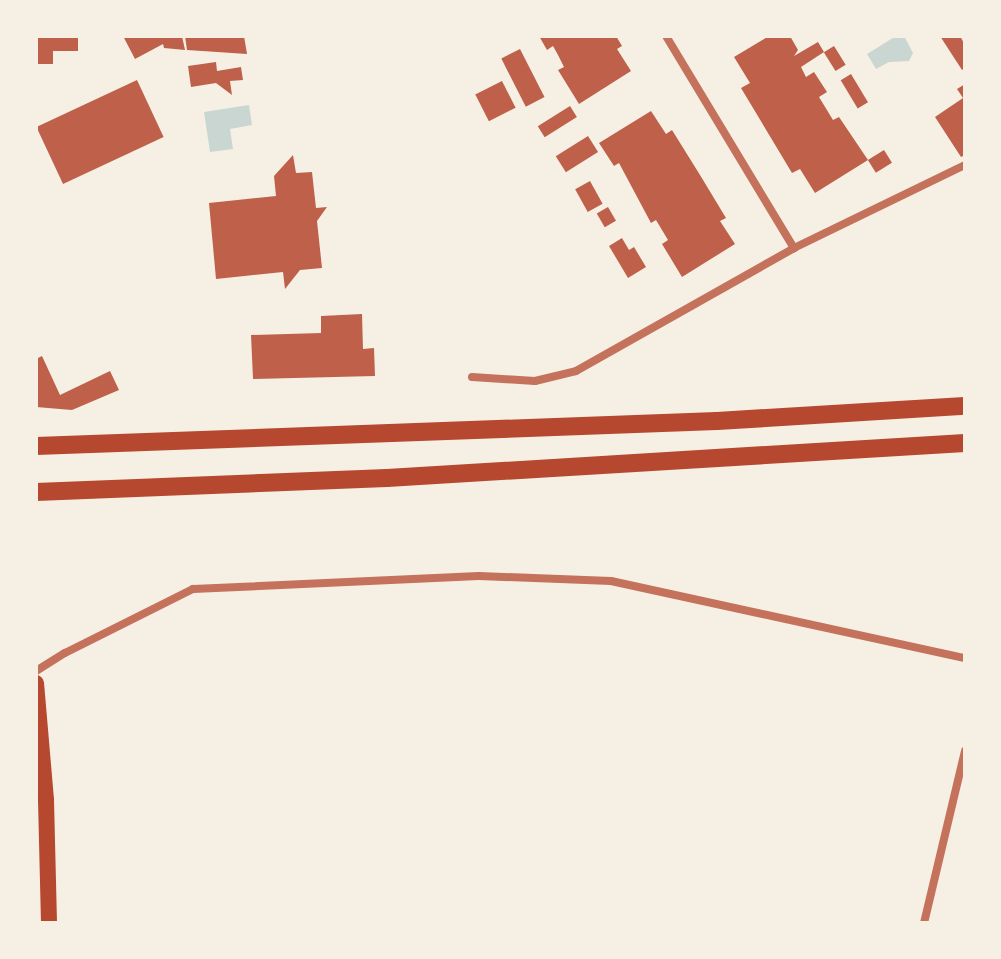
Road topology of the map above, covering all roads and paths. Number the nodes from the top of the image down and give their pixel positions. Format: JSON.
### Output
{"nodes":[{"id":1,"x":666,"y":36,"type":"edge"},
{"id":2,"x":965,"y":165,"type":"edge"},
{"id":3,"x":794,"y":248,"type":"junction"},
{"id":4,"x":472,"y":377,"type":"dead end"},
{"id":5,"x":965,"y":406,"type":"edge"},
{"id":6,"x":965,"y":443,"type":"edge"},
{"id":7,"x":36,"y":446,"type":"edge"},
{"id":8,"x":36,"y":492,"type":"edge"},
{"id":9,"x":965,"y":658,"type":"edge"},
{"id":10,"x":36,"y":671,"type":"edge"},
{"id":11,"x":36,"y":683,"type":"edge"},
{"id":12,"x":965,"y":751,"type":"edge"},
{"id":13,"x":41,"y":868,"type":"edge"},
{"id":14,"x":49,"y":923,"type":"edge"},
{"id":15,"x":924,"y":923,"type":"edge"}],
"edges":[{"from":1,"to":3,"type":"street"},
{"from":2,"to":3,"type":"street"},
{"from":3,"to":4,"type":"street"},
{"from":5,"to":7,"type":"highway"},
{"from":6,"to":8,"type":"highway"},
{"from":9,"to":10,"type":"street"},
{"from":11,"to":13,"type":"main road"},
{"from":12,"to":15,"type":"street"},
{"from":13,"to":14,"type":"main road"}]}
